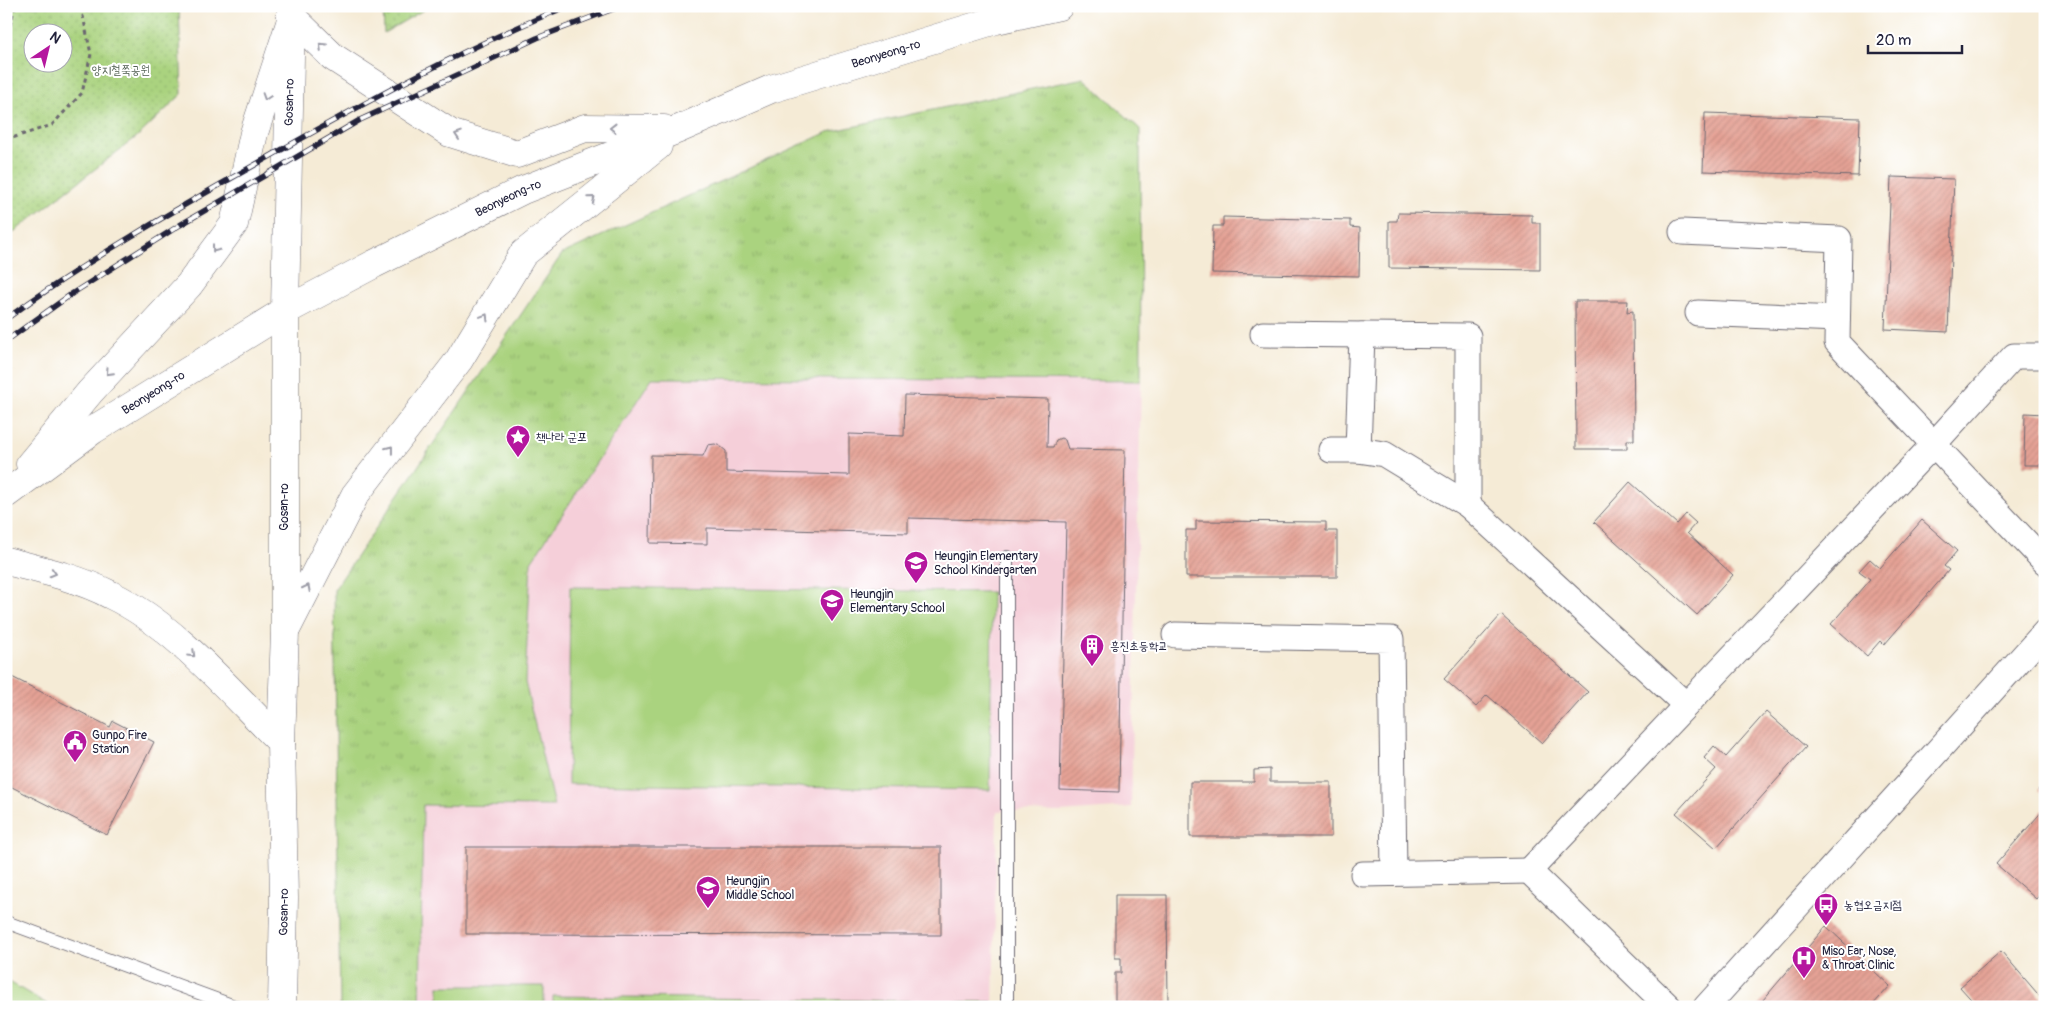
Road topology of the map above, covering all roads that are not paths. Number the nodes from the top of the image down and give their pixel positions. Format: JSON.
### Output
{"nodes":[{"id":1,"x":1059,"y":6,"type":"edge"},
{"id":2,"x":292,"y":12,"type":"edge"},
{"id":3,"x":679,"y":129,"type":"junction"},
{"id":4,"x":1682,"y":232,"type":"dead end"},
{"id":5,"x":285,"y":311,"type":"junction"},
{"id":6,"x":1698,"y":313,"type":"dead end"},
{"id":7,"x":1837,"y":319,"type":"junction"},
{"id":8,"x":1263,"y":334,"type":"dead end"},
{"id":9,"x":1362,"y":335,"type":"junction"},
{"id":10,"x":2045,"y":356,"type":"edge"},
{"id":11,"x":1933,"y":445,"type":"junction"},
{"id":12,"x":1330,"y":450,"type":"dead end"},
{"id":13,"x":1358,"y":450,"type":"junction"},
{"id":14,"x":6,"y":493,"type":"edge"},
{"id":15,"x":1468,"y":505,"type":"junction"},
{"id":16,"x":1007,"y":557,"type":"dead end"},
{"id":17,"x":6,"y":561,"type":"edge"},
{"id":18,"x":2045,"y":562,"type":"edge"},
{"id":19,"x":285,"y":632,"type":"junction"},
{"id":20,"x":2045,"y":632,"type":"edge"},
{"id":21,"x":1175,"y":635,"type":"dead end"},
{"id":22,"x":1686,"y":705,"type":"junction"},
{"id":23,"x":281,"y":742,"type":"junction"},
{"id":24,"x":1529,"y":871,"type":"junction"},
{"id":25,"x":1363,"y":874,"type":"dead end"},
{"id":26,"x":1394,"y":874,"type":"junction"},
{"id":27,"x":6,"y":922,"type":"edge"},
{"id":28,"x":237,"y":1007,"type":"edge"},
{"id":29,"x":282,"y":1007,"type":"edge"},
{"id":30,"x":1007,"y":1007,"type":"edge"},
{"id":31,"x":1669,"y":1007,"type":"edge"},
{"id":32,"x":1706,"y":1007,"type":"edge"}],
"edges":[{"from":1,"to":3,"type":"street","name":"Beonyeong-ro"},
{"from":3,"to":2,"type":"street","one_way":true},
{"from":2,"to":5,"type":"street","name":"Gosan-ro"},
{"from":2,"to":14,"type":"street","one_way":true},
{"from":3,"to":5,"type":"street","name":"Beonyeong-ro"},
{"from":19,"to":3,"type":"street","one_way":true},
{"from":4,"to":7,"type":"street"},
{"from":5,"to":14,"type":"street","name":"Beonyeong-ro"},
{"from":5,"to":19,"type":"street","name":"Gosan-ro"},
{"from":6,"to":7,"type":"street"},
{"from":7,"to":11,"type":"street"},
{"from":8,"to":9,"type":"street"},
{"from":9,"to":13,"type":"street"},
{"from":9,"to":15,"type":"street"},
{"from":10,"to":11,"type":"street"},
{"from":11,"to":18,"type":"street"},
{"from":11,"to":22,"type":"street"},
{"from":12,"to":13,"type":"street"},
{"from":13,"to":15,"type":"street"},
{"from":15,"to":22,"type":"street"},
{"from":16,"to":30,"type":"lane"},
{"from":17,"to":23,"type":"street","one_way":true},
{"from":19,"to":23,"type":"street","name":"Gosan-ro"},
{"from":20,"to":32,"type":"street"},
{"from":21,"to":26,"type":"street"},
{"from":22,"to":24,"type":"street"},
{"from":23,"to":29,"type":"street","name":"Gosan-ro"},
{"from":24,"to":26,"type":"street"},
{"from":24,"to":31,"type":"street"},
{"from":25,"to":26,"type":"street"},
{"from":27,"to":28,"type":"lane"}]}
